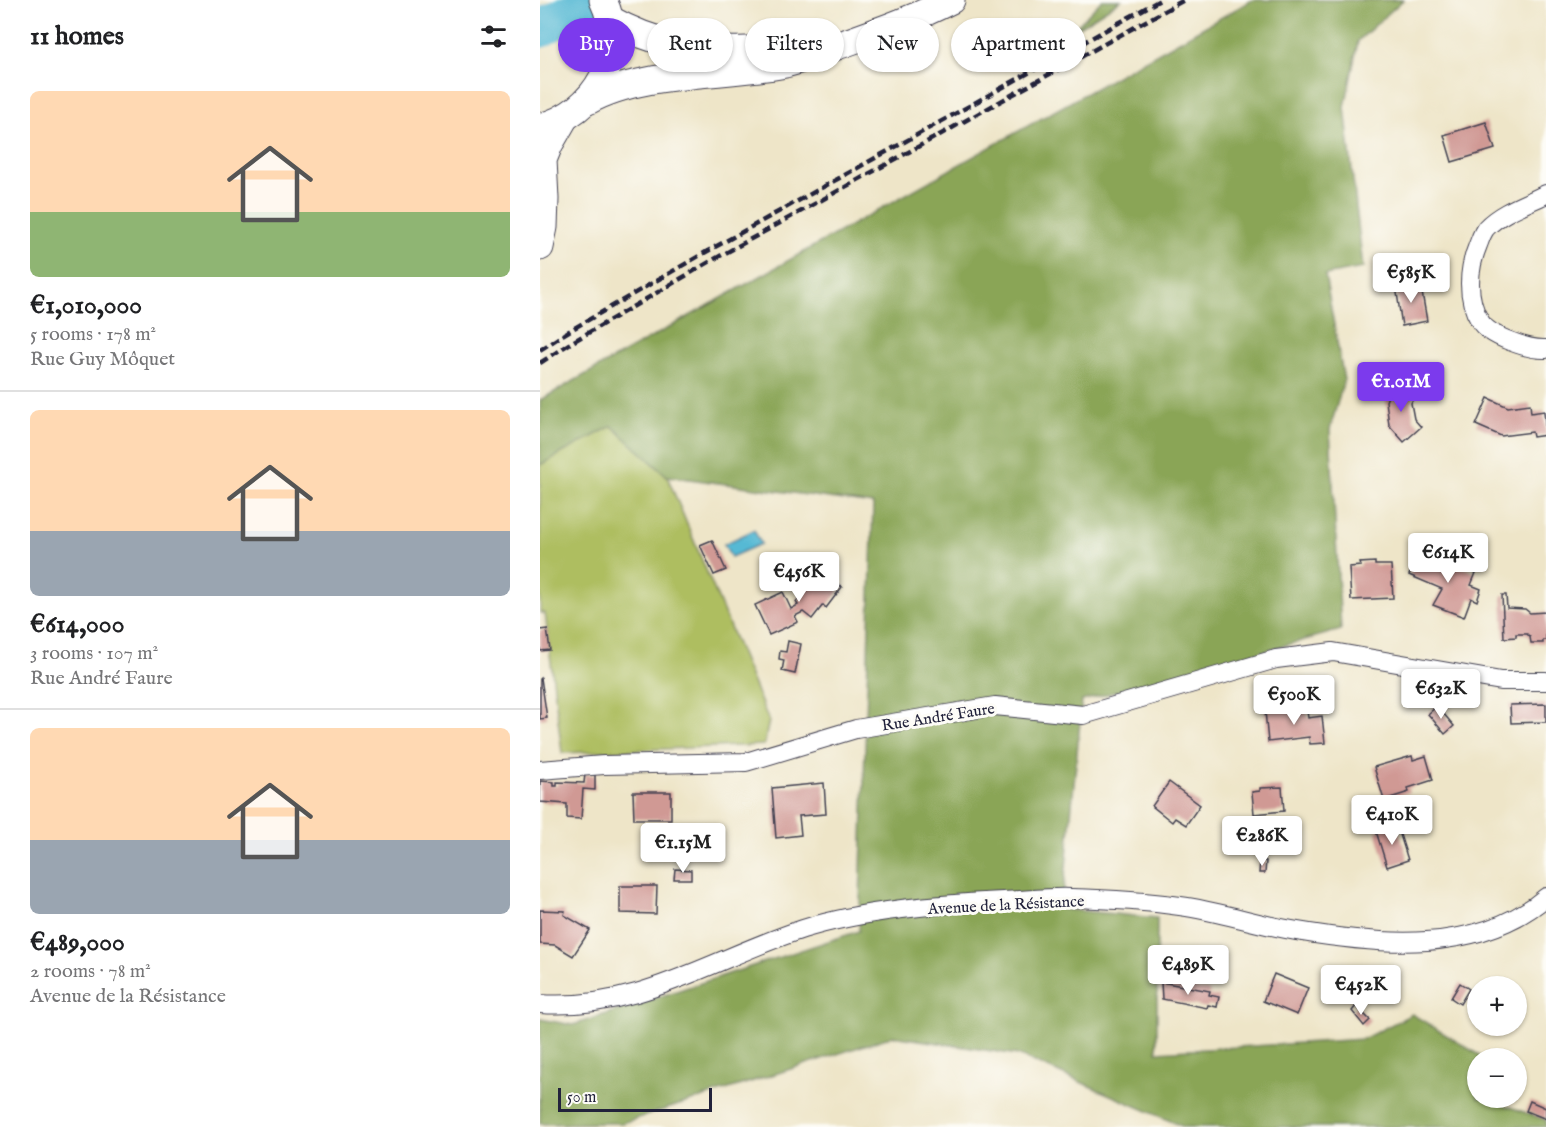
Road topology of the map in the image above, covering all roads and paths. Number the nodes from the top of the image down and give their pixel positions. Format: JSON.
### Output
{"nodes":[{"id":1,"x":951,"y":0,"type":"edge"},
{"id":2,"x":607,"y":11,"type":"edge"},
{"id":3,"x":846,"y":43,"type":"junction"},
{"id":4,"x":588,"y":101,"type":"junction"},
{"id":5,"x":552,"y":123,"type":"edge"},
{"id":6,"x":1546,"y":194,"type":"edge"},
{"id":7,"x":540,"y":247,"type":"edge"},
{"id":8,"x":1546,"y":350,"type":"edge"},
{"id":9,"x":1546,"y":681,"type":"edge"},
{"id":10,"x":540,"y":770,"type":"edge"},
{"id":11,"x":1546,"y":897,"type":"edge"},
{"id":12,"x":540,"y":1004,"type":"edge"}],
"edges":[{"from":1,"to":3,"type":"main road"},
{"from":2,"to":3,"type":"main road"},
{"from":2,"to":4,"type":"main road"},
{"from":3,"to":4,"type":"main road"},
{"from":4,"to":5,"type":"main road"},
{"from":5,"to":7,"type":"main road"},
{"from":6,"to":8,"type":"street"},
{"from":9,"to":10,"type":"street","name":"Rue André Faure"},
{"from":11,"to":12,"type":"street","name":"Avenue de la Résistance"}]}
